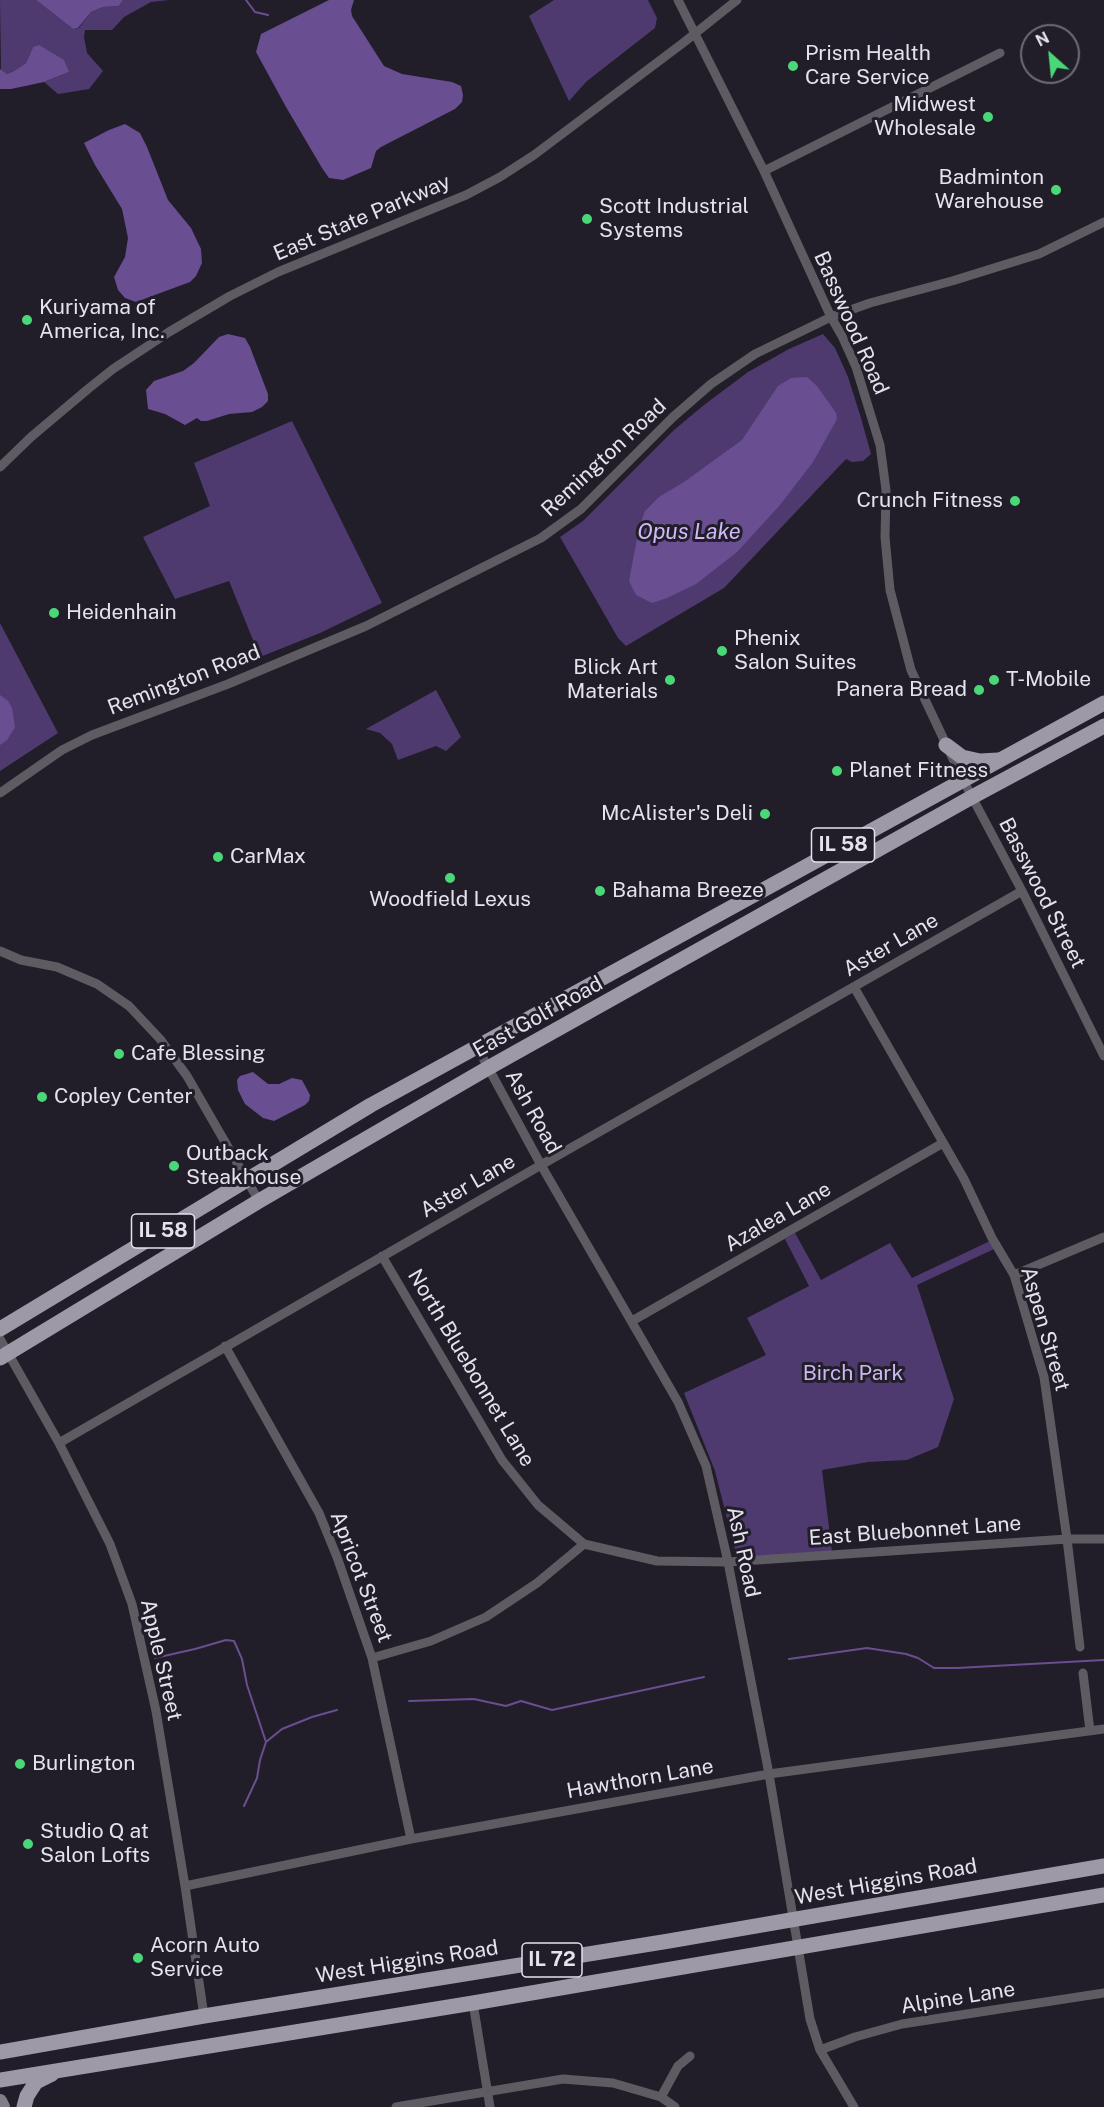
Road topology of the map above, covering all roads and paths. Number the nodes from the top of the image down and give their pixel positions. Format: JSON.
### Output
{"nodes":[{"id":1,"x":678,"y":0,"type":"edge"},
{"id":2,"x":737,"y":0,"type":"edge"},
{"id":3,"x":695,"y":34,"type":"junction"},
{"id":4,"x":1000,"y":53,"type":"dead end"},
{"id":5,"x":764,"y":171,"type":"junction"},
{"id":6,"x":1104,"y":222,"type":"edge"},
{"id":7,"x":831,"y":318,"type":"junction"},
{"id":8,"x":0,"y":467,"type":"edge"},
{"id":9,"x":1104,"y":703,"type":"edge"},
{"id":10,"x":1104,"y":726,"type":"edge"},
{"id":11,"x":946,"y":744,"type":"junction"},
{"id":12,"x":1000,"y":759,"type":"junction"},
{"id":13,"x":963,"y":780,"type":"junction"},
{"id":14,"x":0,"y":793,"type":"edge"},
{"id":15,"x":972,"y":797,"type":"junction"},
{"id":16,"x":1022,"y":891,"type":"junction"},
{"id":17,"x":0,"y":951,"type":"edge"},
{"id":18,"x":854,"y":987,"type":"junction"},
{"id":19,"x":477,"y":1047,"type":"junction"},
{"id":20,"x":1104,"y":1056,"type":"edge"},
{"id":21,"x":488,"y":1068,"type":"junction"},
{"id":22,"x":943,"y":1143,"type":"junction"},
{"id":23,"x":541,"y":1165,"type":"junction"},
{"id":24,"x":246,"y":1180,"type":"junction"},
{"id":25,"x":259,"y":1201,"type":"junction"},
{"id":26,"x":1104,"y":1237,"type":"edge"},
{"id":27,"x":382,"y":1256,"type":"junction"},
{"id":28,"x":1014,"y":1275,"type":"junction"},
{"id":29,"x":632,"y":1321,"type":"junction"},
{"id":30,"x":0,"y":1329,"type":"edge"},
{"id":31,"x":0,"y":1339,"type":"edge"},
{"id":32,"x":225,"y":1346,"type":"junction"},
{"id":33,"x":4,"y":1355,"type":"edge"},
{"id":34,"x":59,"y":1443,"type":"junction"},
{"id":35,"x":1067,"y":1539,"type":"junction"},
{"id":36,"x":1104,"y":1539,"type":"edge"},
{"id":37,"x":584,"y":1544,"type":"junction"},
{"id":38,"x":728,"y":1562,"type":"junction"},
{"id":39,"x":1080,"y":1647,"type":"dead end"},
{"id":40,"x":372,"y":1658,"type":"junction"},
{"id":41,"x":1083,"y":1673,"type":"dead end"},
{"id":42,"x":1104,"y":1729,"type":"edge"},
{"id":43,"x":1090,"y":1731,"type":"junction"},
{"id":44,"x":769,"y":1774,"type":"junction"},
{"id":45,"x":411,"y":1839,"type":"junction"},
{"id":46,"x":1104,"y":1866,"type":"edge"},
{"id":47,"x":185,"y":1886,"type":"junction"},
{"id":48,"x":1104,"y":1895,"type":"edge"},
{"id":49,"x":793,"y":1919,"type":"junction"},
{"id":50,"x":797,"y":1947,"type":"junction"},
{"id":51,"x":1104,"y":1993,"type":"edge"},
{"id":52,"x":473,"y":2003,"type":"junction"},
{"id":53,"x":204,"y":2016,"type":"junction"},
{"id":54,"x":820,"y":2050,"type":"junction"},
{"id":55,"x":0,"y":2052,"type":"edge"},
{"id":56,"x":690,"y":2056,"type":"dead end"},
{"id":57,"x":59,"y":2070,"type":"junction"},
{"id":58,"x":0,"y":2080,"type":"edge"},
{"id":59,"x":488,"y":2092,"type":"junction"},
{"id":60,"x":661,"y":2097,"type":"junction"},
{"id":61,"x":0,"y":2101,"type":"edge"},
{"id":62,"x":3,"y":2107,"type":"edge"},
{"id":63,"x":24,"y":2107,"type":"edge"},
{"id":64,"x":396,"y":2107,"type":"edge"},
{"id":65,"x":490,"y":2107,"type":"edge"},
{"id":66,"x":675,"y":2107,"type":"edge"},
{"id":67,"x":854,"y":2107,"type":"edge"}],
"edges":[{"from":1,"to":3,"type":"street","name":"Basswood Road"},
{"from":2,"to":3,"type":"street","name":"East State Parkway"},
{"from":3,"to":5,"type":"street","name":"Basswood Road"},
{"from":3,"to":8,"type":"street","name":"East State Parkway"},
{"from":4,"to":5,"type":"street"},
{"from":5,"to":7,"type":"street","name":"Basswood Road"},
{"from":6,"to":7,"type":"street","name":"Remington Road"},
{"from":7,"to":11,"type":"street","name":"Basswood Road"},
{"from":7,"to":14,"type":"street","name":"Remington Road"},
{"from":9,"to":12,"type":"main road","name":"East Golf Road","number":"IL 58"},
{"from":10,"to":15,"type":"main road","name":"East Golf Road","number":"IL 58"},
{"from":11,"to":12,"type":"main road"},
{"from":11,"to":13,"type":"street","name":"Basswood Road"},
{"from":12,"to":13,"type":"main road","name":"East Golf Road","number":"IL 58"},
{"from":13,"to":15,"type":"street","name":"Basswood Street"},
{"from":13,"to":19,"type":"main road","name":"East Golf Road","number":"IL 58"},
{"from":15,"to":16,"type":"street","name":"Basswood Street"},
{"from":15,"to":21,"type":"main road","name":"East Golf Road","number":"IL 58"},
{"from":16,"to":18,"type":"street","name":"Aster Lane"},
{"from":16,"to":20,"type":"street","name":"Basswood Street"},
{"from":17,"to":24,"type":"street"},
{"from":18,"to":22,"type":"street","name":"Aspen Street"},
{"from":18,"to":23,"type":"street","name":"Aster Lane"},
{"from":19,"to":21,"type":"street","name":"Ash Road"},
{"from":19,"to":24,"type":"main road","name":"East Golf Road","number":"IL 58"},
{"from":21,"to":23,"type":"street","name":"Ash Road"},
{"from":21,"to":25,"type":"main road","name":"East Golf Road","number":"IL 58"},
{"from":22,"to":28,"type":"street","name":"Aspen Street"},
{"from":22,"to":29,"type":"street","name":"Azalea Lane"},
{"from":23,"to":27,"type":"street","name":"Aster Lane"},
{"from":23,"to":29,"type":"street","name":"Ash Road"},
{"from":24,"to":25,"type":"street"},
{"from":24,"to":30,"type":"main road","name":"East Golf Road","number":"IL 58"},
{"from":25,"to":33,"type":"main road","name":"East Golf Road","number":"IL 58"},
{"from":26,"to":28,"type":"street"},
{"from":27,"to":32,"type":"street","name":"Aster Lane"},
{"from":27,"to":37,"type":"street","name":"North Bluebonnet Lane"},
{"from":28,"to":35,"type":"street","name":"Aspen Street"},
{"from":29,"to":38,"type":"street","name":"Ash Road"},
{"from":31,"to":33,"type":"street","name":"Apple Street"},
{"from":32,"to":34,"type":"street","name":"Aster Lane"},
{"from":32,"to":40,"type":"street","name":"Apricot Street"},
{"from":33,"to":34,"type":"street","name":"Apple Street"},
{"from":34,"to":47,"type":"street","name":"Apple Street"},
{"from":35,"to":36,"type":"street","name":"East Bluebonnet Lane"},
{"from":35,"to":38,"type":"street","name":"East Bluebonnet Lane"},
{"from":35,"to":39,"type":"street","name":"Aspen Street"},
{"from":37,"to":38,"type":"street","name":"North Bluebonnet Lane"},
{"from":37,"to":40,"type":"street"},
{"from":38,"to":44,"type":"street","name":"Ash Road"},
{"from":40,"to":45,"type":"street","name":"Apricot Street"},
{"from":41,"to":43,"type":"street"},
{"from":42,"to":43,"type":"street","name":"Hawthorn Lane"},
{"from":43,"to":44,"type":"street","name":"Hawthorn Lane"},
{"from":44,"to":45,"type":"street","name":"Hawthorn Lane"},
{"from":44,"to":49,"type":"street","name":"Ash Road"},
{"from":45,"to":47,"type":"street","name":"Hawthorn Lane"},
{"from":46,"to":49,"type":"main road","name":"West Higgins Road","number":"IL 72"},
{"from":47,"to":53,"type":"street","name":"Apple Street"},
{"from":48,"to":50,"type":"main road","number":"IL 72"},
{"from":49,"to":50,"type":"street","name":"Ash Road"},
{"from":49,"to":53,"type":"main road","name":"West Higgins Road","number":"IL 72"},
{"from":50,"to":52,"type":"main road","number":"IL 72"},
{"from":50,"to":54,"type":"street","name":"Ash Road"},
{"from":51,"to":54,"type":"street","name":"Alpine Lane"},
{"from":52,"to":57,"type":"main road","number":"IL 72"},
{"from":52,"to":59,"type":"street"},
{"from":53,"to":55,"type":"main road","name":"West Higgins Road","number":"IL 72"},
{"from":54,"to":67,"type":"street","name":"Ash Road"},
{"from":56,"to":60,"type":"street"},
{"from":57,"to":58,"type":"main road","number":"IL 72"},
{"from":57,"to":63,"type":"main road"},
{"from":59,"to":60,"type":"street"},
{"from":59,"to":64,"type":"street"},
{"from":59,"to":65,"type":"street"},
{"from":60,"to":66,"type":"street"},
{"from":61,"to":62,"type":"main road"}]}
